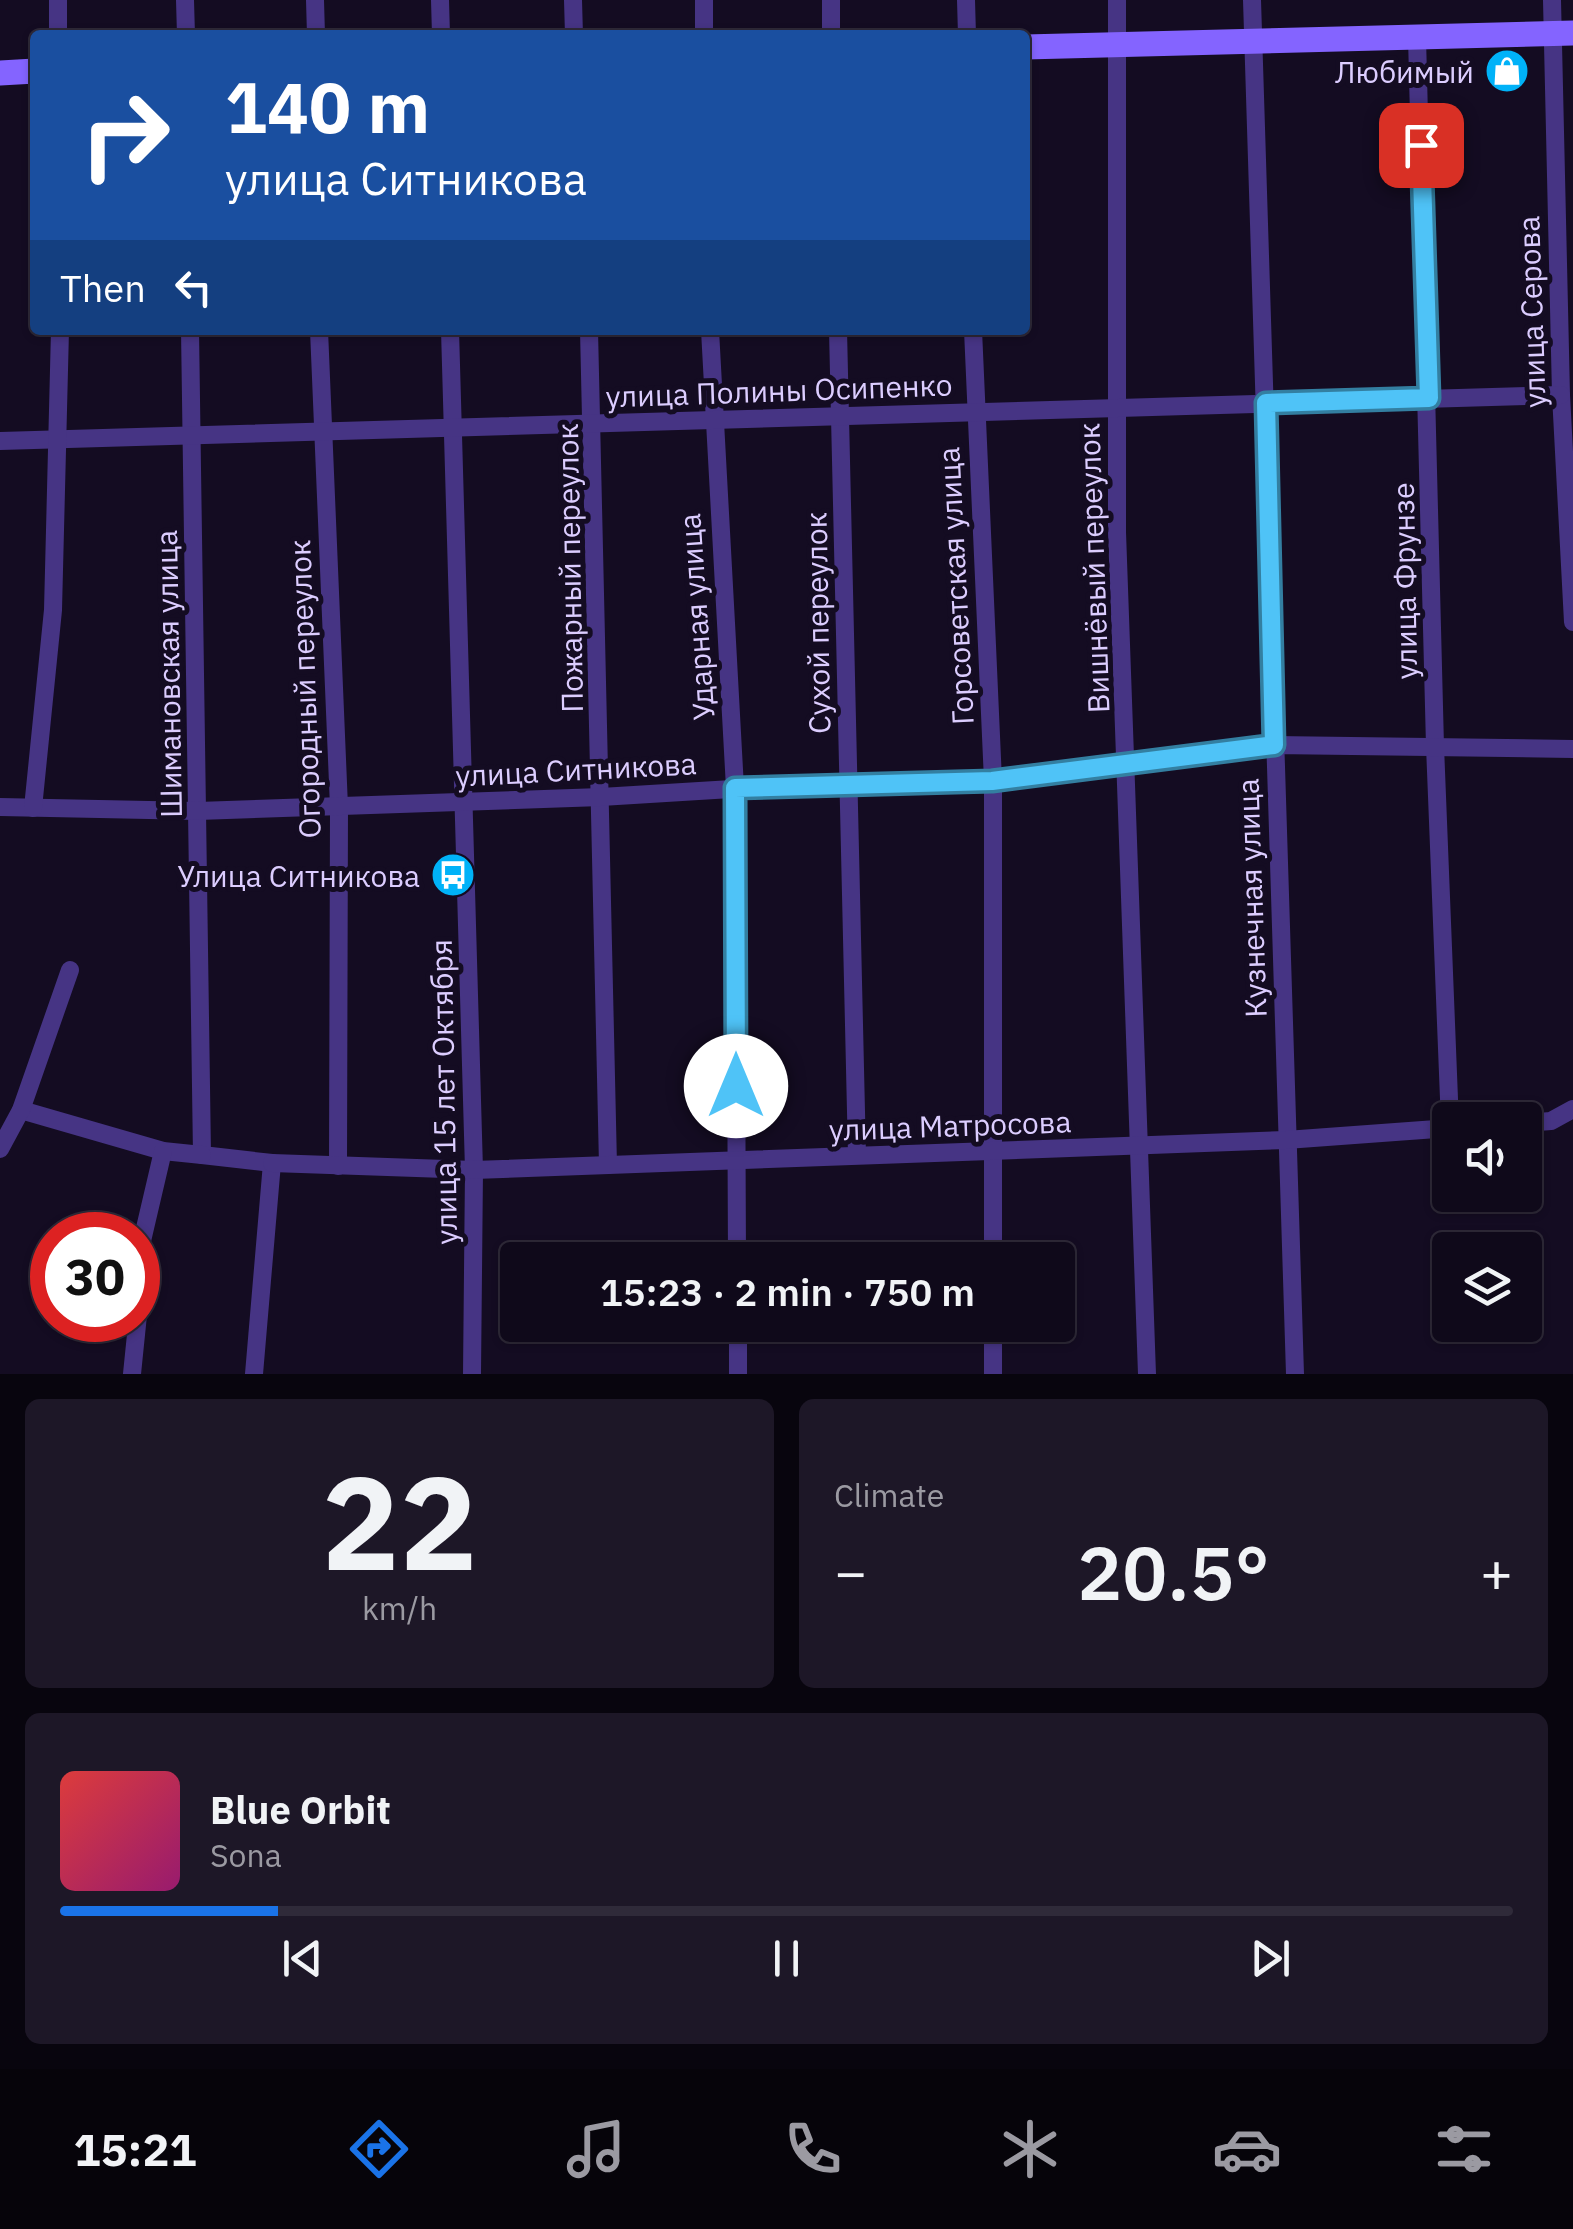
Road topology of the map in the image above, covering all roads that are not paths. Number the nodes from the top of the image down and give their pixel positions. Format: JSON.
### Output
{"nodes":[{"id":1,"x":58,"y":0,"type":"edge"},
{"id":2,"x":186,"y":0,"type":"edge"},
{"id":3,"x":315,"y":0,"type":"edge"},
{"id":4,"x":440,"y":0,"type":"edge"},
{"id":5,"x":573,"y":0,"type":"edge"},
{"id":6,"x":704,"y":0,"type":"edge"},
{"id":7,"x":831,"y":0,"type":"edge"},
{"id":8,"x":966,"y":0,"type":"edge"},
{"id":9,"x":1117,"y":0,"type":"edge"},
{"id":10,"x":1252,"y":0,"type":"edge"},
{"id":11,"x":1552,"y":0,"type":"edge"},
{"id":12,"x":58,"y":30,"type":"edge"},
{"id":13,"x":186,"y":30,"type":"edge"},
{"id":14,"x":316,"y":30,"type":"edge"},
{"id":15,"x":442,"y":30,"type":"edge"},
{"id":16,"x":574,"y":30,"type":"edge"},
{"id":17,"x":704,"y":30,"type":"edge"},
{"id":18,"x":832,"y":30,"type":"edge"},
{"id":19,"x":966,"y":30,"type":"edge"},
{"id":20,"x":1562,"y":33,"type":"edge"},
{"id":21,"x":1417,"y":37,"type":"junction"},
{"id":22,"x":1253,"y":41,"type":"junction"},
{"id":23,"x":1117,"y":45,"type":"junction"},
{"id":24,"x":1030,"y":47,"type":"edge"},
{"id":25,"x":30,"y":71,"type":"edge"},
{"id":26,"x":0,"y":73,"type":"edge"},
{"id":27,"x":60,"y":335,"type":"edge"},
{"id":28,"x":190,"y":335,"type":"edge"},
{"id":29,"x":319,"y":335,"type":"edge"},
{"id":30,"x":450,"y":335,"type":"edge"},
{"id":31,"x":589,"y":335,"type":"edge"},
{"id":32,"x":710,"y":335,"type":"edge"},
{"id":33,"x":838,"y":335,"type":"edge"},
{"id":34,"x":972,"y":335,"type":"edge"},
{"id":35,"x":1560,"y":395,"type":"junction"},
{"id":36,"x":1429,"y":398,"type":"junction"},
{"id":37,"x":1266,"y":403,"type":"junction"},
{"id":38,"x":1117,"y":408,"type":"junction"},
{"id":39,"x":974,"y":412,"type":"junction"},
{"id":40,"x":840,"y":416,"type":"junction"},
{"id":41,"x":712,"y":420,"type":"junction"},
{"id":42,"x":594,"y":423,"type":"junction"},
{"id":43,"x":453,"y":427,"type":"junction"},
{"id":44,"x":320,"y":431,"type":"junction"},
{"id":45,"x":192,"y":435,"type":"junction"},
{"id":46,"x":60,"y":439,"type":"junction"},
{"id":47,"x":0,"y":440,"type":"edge"},
{"id":48,"x":1573,"y":622,"type":"edge"},
{"id":49,"x":1274,"y":745,"type":"junction"},
{"id":50,"x":1434,"y":746,"type":"junction"},
{"id":51,"x":1573,"y":748,"type":"edge"},
{"id":52,"x":1126,"y":764,"type":"junction"},
{"id":53,"x":992,"y":781,"type":"junction"},
{"id":54,"x":848,"y":782,"type":"junction"},
{"id":55,"x":735,"y":788,"type":"junction"},
{"id":56,"x":601,"y":797,"type":"junction"},
{"id":57,"x":464,"y":801,"type":"junction"},
{"id":58,"x":0,"y":807,"type":"edge"},
{"id":59,"x":339,"y":807,"type":"junction"},
{"id":60,"x":33,"y":808,"type":"junction"},
{"id":61,"x":198,"y":811,"type":"junction"},
{"id":62,"x":70,"y":970,"type":"dead end"},
{"id":63,"x":1449,"y":1102,"type":"edge"},
{"id":64,"x":1573,"y":1108,"type":"edge"},
{"id":65,"x":21,"y":1110,"type":"junction"},
{"id":66,"x":1542,"y":1122,"type":"edge"},
{"id":67,"x":1432,"y":1128,"type":"edge"},
{"id":68,"x":1286,"y":1140,"type":"junction"},
{"id":69,"x":1140,"y":1146,"type":"junction"},
{"id":70,"x":0,"y":1149,"type":"edge"},
{"id":71,"x":164,"y":1151,"type":"junction"},
{"id":72,"x":993,"y":1152,"type":"junction"},
{"id":73,"x":202,"y":1155,"type":"junction"},
{"id":74,"x":857,"y":1155,"type":"junction"},
{"id":75,"x":736,"y":1160,"type":"junction"},
{"id":76,"x":272,"y":1162,"type":"junction"},
{"id":77,"x":608,"y":1165,"type":"junction"},
{"id":78,"x":338,"y":1166,"type":"junction"},
{"id":79,"x":474,"y":1170,"type":"junction"},
{"id":80,"x":149,"y":1212,"type":"edge"},
{"id":81,"x":737,"y":1242,"type":"edge"},
{"id":82,"x":993,"y":1242,"type":"edge"},
{"id":83,"x":136,"y":1342,"type":"edge"},
{"id":84,"x":738,"y":1342,"type":"edge"},
{"id":85,"x":993,"y":1342,"type":"edge"},
{"id":86,"x":132,"y":1374,"type":"edge"},
{"id":87,"x":254,"y":1374,"type":"edge"},
{"id":88,"x":472,"y":1374,"type":"edge"},
{"id":89,"x":738,"y":1374,"type":"edge"},
{"id":90,"x":994,"y":1374,"type":"edge"},
{"id":91,"x":1147,"y":1374,"type":"edge"},
{"id":92,"x":1294,"y":1374,"type":"edge"}],
"edges":[{"from":1,"to":12,"type":"street"},
{"from":2,"to":13,"type":"street"},
{"from":3,"to":14,"type":"street"},
{"from":4,"to":15,"type":"street"},
{"from":5,"to":16,"type":"street"},
{"from":6,"to":17,"type":"street"},
{"from":7,"to":18,"type":"street"},
{"from":8,"to":19,"type":"street"},
{"from":9,"to":23,"type":"street","name":"Вишнёвый переулок"},
{"from":10,"to":22,"type":"street","name":"Кузнечная улица"},
{"from":11,"to":20,"type":"street","name":"улица Серова"},
{"from":20,"to":21,"type":"main road"},
{"from":20,"to":35,"type":"street","name":"улица Серова"},
{"from":21,"to":22,"type":"main road"},
{"from":21,"to":36,"type":"street","name":"улица Фрунзе"},
{"from":22,"to":23,"type":"main road"},
{"from":22,"to":37,"type":"street","name":"Кузнечная улица"},
{"from":23,"to":24,"type":"main road"},
{"from":23,"to":38,"type":"street","name":"Вишнёвый переулок"},
{"from":25,"to":26,"type":"main road"},
{"from":27,"to":46,"type":"street"},
{"from":28,"to":45,"type":"street","name":"Шимановская улица"},
{"from":29,"to":44,"type":"street","name":"Огородный переулок"},
{"from":30,"to":43,"type":"street","name":"улица 15 лет Октября"},
{"from":31,"to":42,"type":"street","name":"Пожарный переулок"},
{"from":32,"to":41,"type":"street","name":"Ударная улица"},
{"from":33,"to":40,"type":"street","name":"Сухой переулок"},
{"from":34,"to":39,"type":"street","name":"Горсоветская улица"},
{"from":35,"to":36,"type":"street","name":"улица Полины Осипенко"},
{"from":35,"to":48,"type":"street","name":"улица Серова"},
{"from":36,"to":37,"type":"street","name":"улица Полины Осипенко"},
{"from":36,"to":50,"type":"street","name":"улица Фрунзе"},
{"from":37,"to":38,"type":"street","name":"улица Полины Осипенко"},
{"from":37,"to":49,"type":"street","name":"Кузнечная улица"},
{"from":38,"to":39,"type":"street","name":"улица Полины Осипенко"},
{"from":38,"to":52,"type":"street","name":"Вишнёвый переулок"},
{"from":39,"to":40,"type":"street","name":"улица Полины Осипенко"},
{"from":39,"to":53,"type":"street","name":"Горсоветская улица"},
{"from":40,"to":41,"type":"street","name":"улица Полины Осипенко"},
{"from":40,"to":54,"type":"street","name":"Сухой переулок"},
{"from":41,"to":42,"type":"street","name":"улица Полины Осипенко"},
{"from":41,"to":55,"type":"street","name":"Ударная улица"},
{"from":42,"to":43,"type":"street","name":"улица Полины Осипенко"},
{"from":42,"to":56,"type":"street","name":"Пожарный переулок"},
{"from":43,"to":44,"type":"street","name":"улица Полины Осипенко"},
{"from":43,"to":57,"type":"street","name":"улица 15 лет Октября"},
{"from":44,"to":45,"type":"street","name":"улица Полины Осипенко"},
{"from":44,"to":59,"type":"street","name":"Огородный переулок"},
{"from":45,"to":46,"type":"street","name":"улица Полины Осипенко"},
{"from":45,"to":61,"type":"street","name":"Шимановская улица"},
{"from":46,"to":47,"type":"street","name":"улица Полины Осипенко"},
{"from":46,"to":60,"type":"street"},
{"from":49,"to":50,"type":"street","name":"улица Ситникова"},
{"from":49,"to":52,"type":"street","name":"улица Ситникова"},
{"from":49,"to":68,"type":"street","name":"Кузнечная улица"},
{"from":50,"to":51,"type":"street","name":"улица Ситникова"},
{"from":50,"to":63,"type":"street","name":"улица Фрунзе"},
{"from":52,"to":53,"type":"street","name":"улица Ситникова"},
{"from":52,"to":69,"type":"street","name":"Вишнёвый переулок"},
{"from":53,"to":54,"type":"street","name":"улица Ситникова"},
{"from":53,"to":72,"type":"street","name":"Горсоветская улица"},
{"from":54,"to":55,"type":"street","name":"улица Ситникова"},
{"from":54,"to":74,"type":"street","name":"Сухой переулок"},
{"from":55,"to":56,"type":"street","name":"улица Ситникова"},
{"from":55,"to":75,"type":"street","name":"Ударная улица"},
{"from":56,"to":57,"type":"street","name":"улица Ситникова"},
{"from":56,"to":77,"type":"street","name":"Пожарный переулок"},
{"from":57,"to":59,"type":"street","name":"улица Ситникова"},
{"from":57,"to":79,"type":"street","name":"улица 15 лет Октября"},
{"from":58,"to":60,"type":"street","name":"улица Ситникова"},
{"from":59,"to":61,"type":"street","name":"улица Ситникова"},
{"from":59,"to":78,"type":"street","name":"Огородный переулок"},
{"from":60,"to":61,"type":"street","name":"улица Ситникова"},
{"from":61,"to":73,"type":"street","name":"Шимановская улица"},
{"from":62,"to":65,"type":"street"},
{"from":64,"to":66,"type":"street"},
{"from":65,"to":70,"type":"street"},
{"from":65,"to":71,"type":"street"},
{"from":67,"to":68,"type":"street","name":"улица Матросова"},
{"from":68,"to":69,"type":"street","name":"улица Матросова"},
{"from":68,"to":92,"type":"street","name":"Кузнечная улица"},
{"from":69,"to":72,"type":"street","name":"улица Матросова"},
{"from":69,"to":91,"type":"street","name":"Вишнёвый переулок"},
{"from":71,"to":73,"type":"street"},
{"from":71,"to":80,"type":"street"},
{"from":72,"to":74,"type":"street","name":"улица Матросова"},
{"from":72,"to":82,"type":"street","name":"Горсоветская улица"},
{"from":73,"to":76,"type":"street"},
{"from":74,"to":75,"type":"street","name":"улица Матросова"},
{"from":75,"to":77,"type":"street","name":"улица Матросова"},
{"from":75,"to":81,"type":"street","name":"Ударная улица"},
{"from":76,"to":78,"type":"street","name":"улица Матросова"},
{"from":76,"to":87,"type":"street"},
{"from":77,"to":79,"type":"street","name":"улица Матросова"},
{"from":78,"to":79,"type":"street","name":"улица Матросова"},
{"from":79,"to":88,"type":"street","name":"улица 15 лет Октября"},
{"from":83,"to":86,"type":"street"},
{"from":84,"to":89,"type":"street"},
{"from":85,"to":90,"type":"street"}]}
